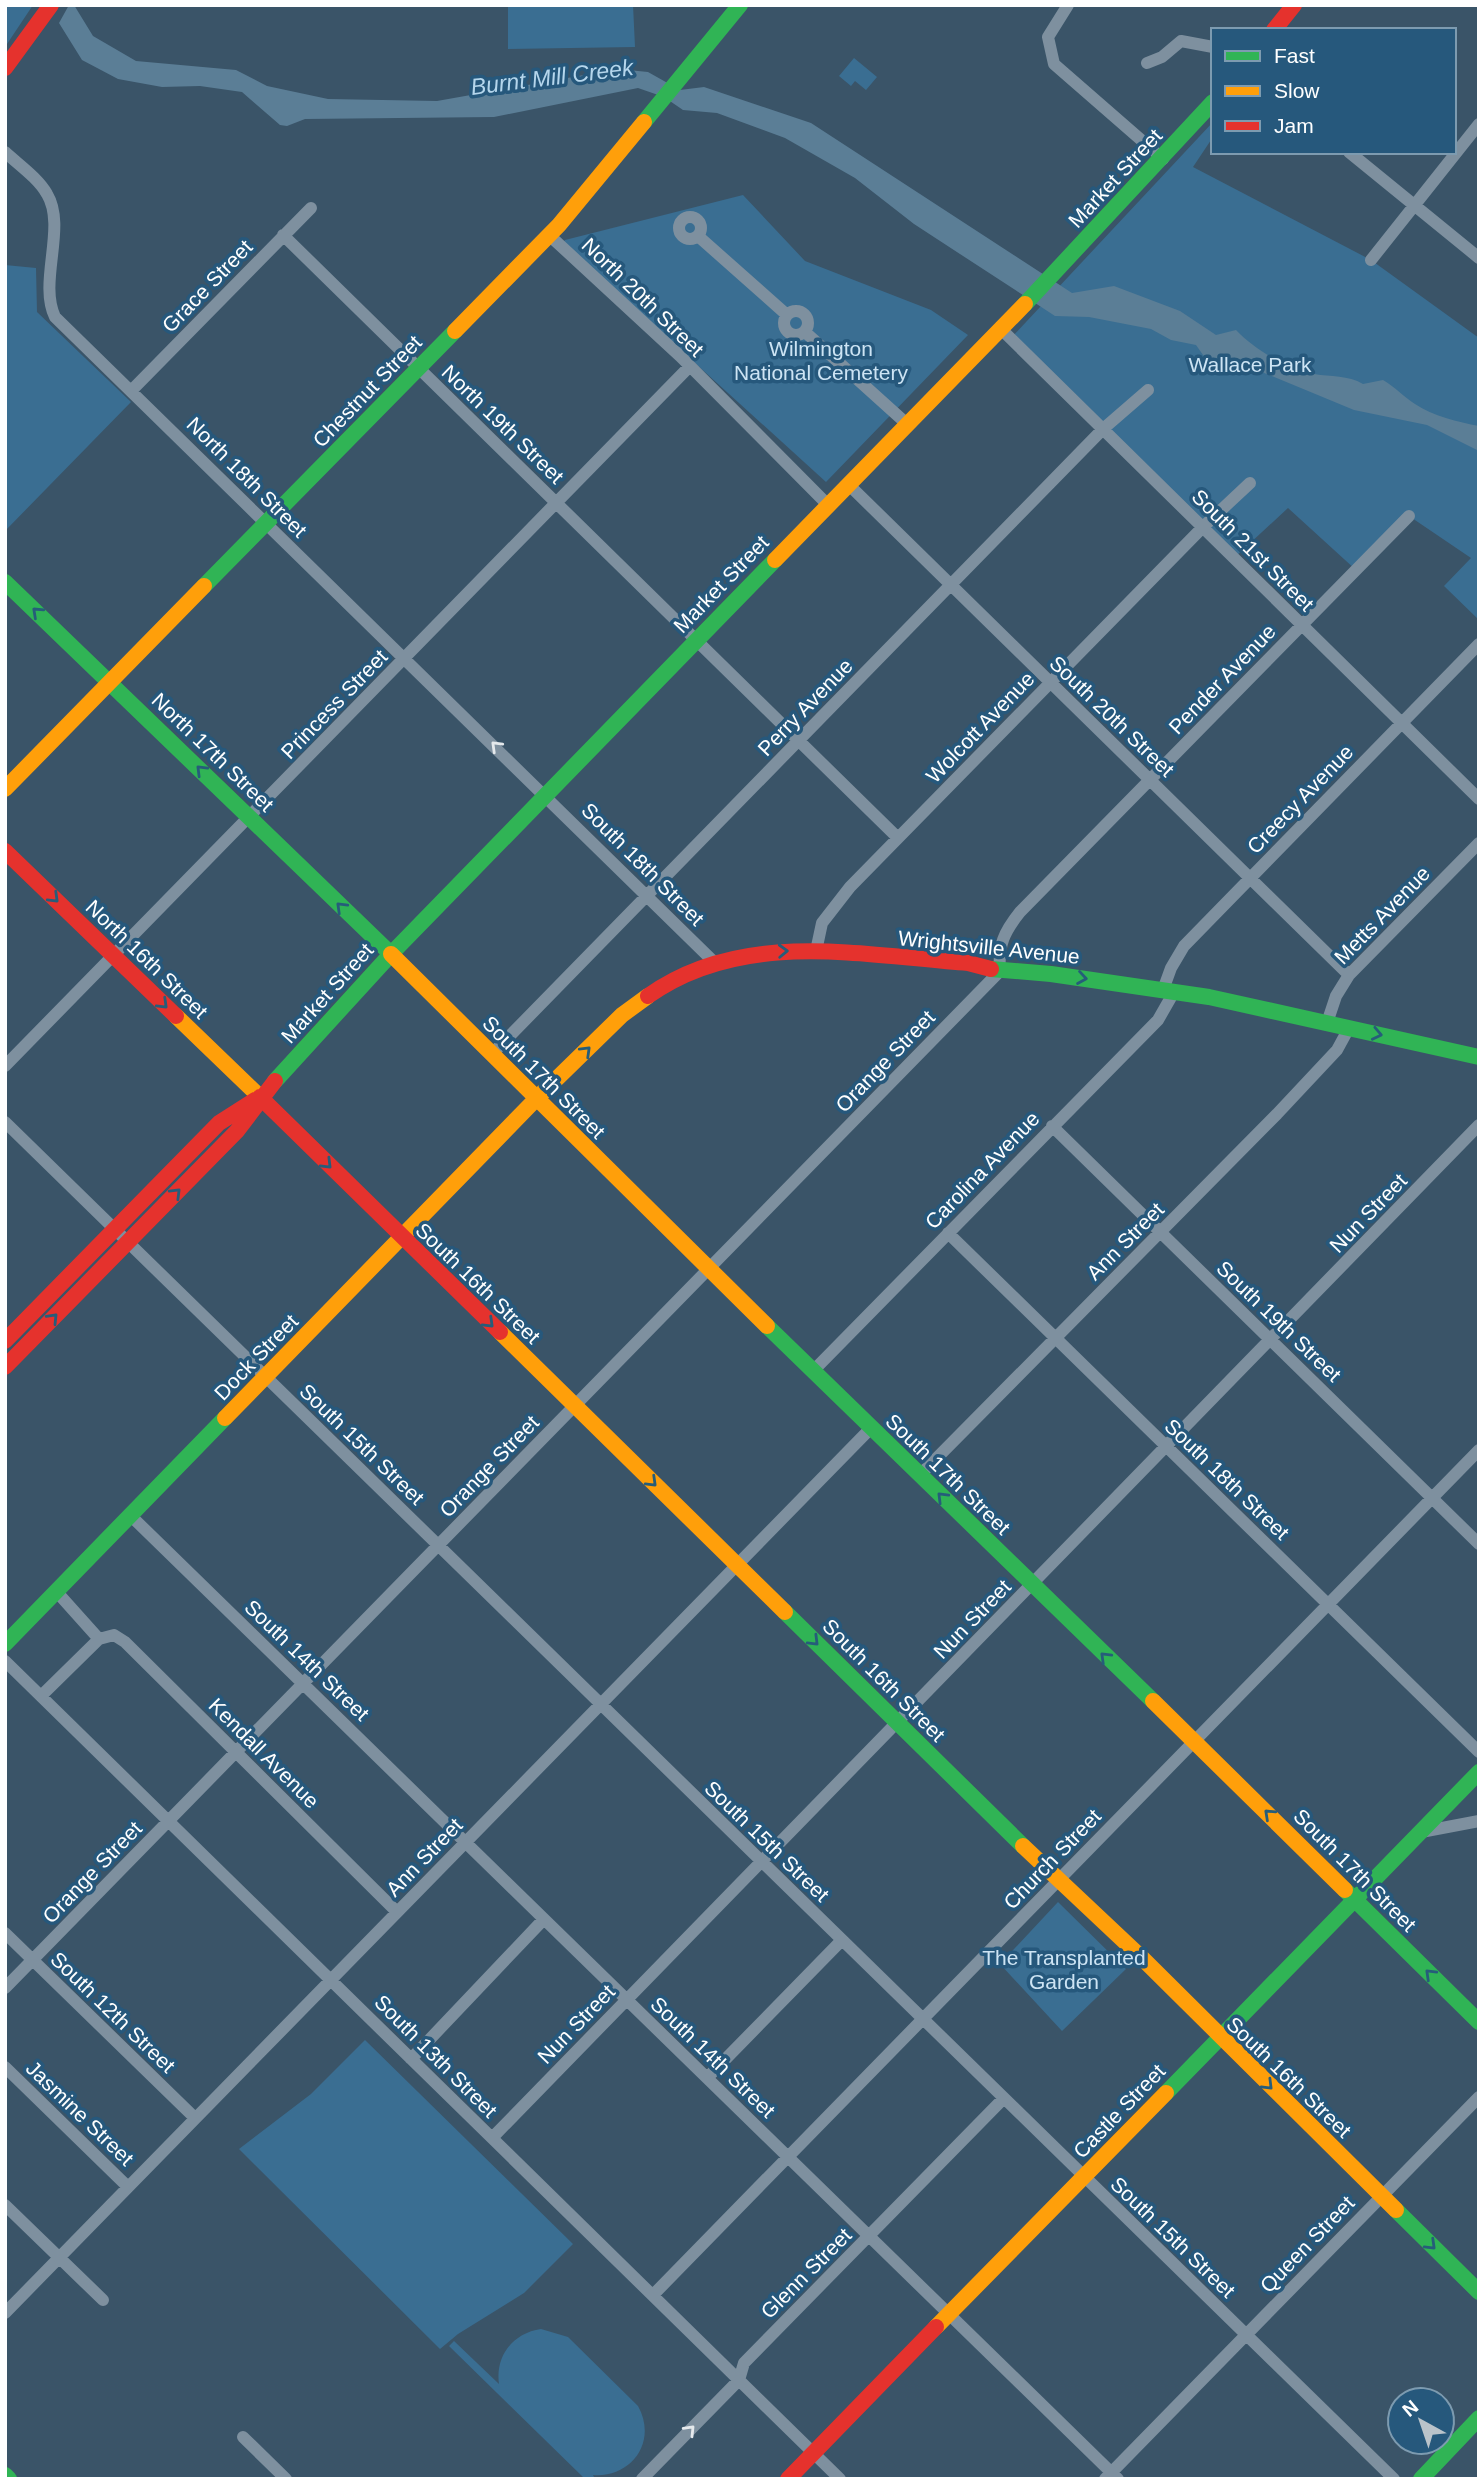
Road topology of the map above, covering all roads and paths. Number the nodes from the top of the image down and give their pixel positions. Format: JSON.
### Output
{"nodes":[{"id":1,"x":51,"y":5,"type":"edge"},
{"id":2,"x":740,"y":5,"type":"edge"},
{"id":3,"x":1068,"y":5,"type":"edge"},
{"id":4,"x":1294,"y":5,"type":"edge"},
{"id":5,"x":1276,"y":28,"type":"edge"},
{"id":6,"x":1211,"y":47,"type":"edge"},
{"id":7,"x":1147,"y":63,"type":"dead end"},
{"id":8,"x":5,"y":68,"type":"edge"},
{"id":9,"x":1211,"y":104,"type":"edge"},
{"id":10,"x":1479,"y":124,"type":"edge"},
{"id":11,"x":5,"y":152,"type":"edge"},
{"id":12,"x":1456,"y":153,"type":"edge"},
{"id":13,"x":1351,"y":154,"type":"edge"},
{"id":14,"x":1455,"y":154,"type":"edge"},
{"id":15,"x":1163,"y":159,"type":"junction"},
{"id":16,"x":1414,"y":205,"type":"junction"},
{"id":17,"x":311,"y":208,"type":"dead end"},
{"id":18,"x":283,"y":235,"type":"junction"},
{"id":19,"x":549,"y":235,"type":"junction"},
{"id":20,"x":698,"y":236,"type":"dead end"},
{"id":21,"x":1479,"y":258,"type":"edge"},
{"id":22,"x":1371,"y":260,"type":"dead end"},
{"id":23,"x":1000,"y":328,"type":"junction"},
{"id":24,"x":689,"y":367,"type":"junction"},
{"id":25,"x":418,"y":369,"type":"junction"},
{"id":26,"x":1148,"y":390,"type":"dead end"},
{"id":27,"x":131,"y":391,"type":"junction"},
{"id":28,"x":907,"y":424,"type":"junction"},
{"id":29,"x":1103,"y":429,"type":"junction"},
{"id":30,"x":1250,"y":483,"type":"dead end"},
{"id":31,"x":848,"y":484,"type":"junction"},
{"id":32,"x":556,"y":503,"type":"junction"},
{"id":33,"x":828,"y":505,"type":"junction"},
{"id":34,"x":1409,"y":516,"type":"dead end"},
{"id":35,"x":266,"y":524,"type":"junction"},
{"id":36,"x":1203,"y":527,"type":"junction"},
{"id":37,"x":5,"y":582,"type":"edge"},
{"id":38,"x":951,"y":585,"type":"junction"},
{"id":39,"x":1302,"y":625,"type":"junction"},
{"id":40,"x":697,"y":639,"type":"junction"},
{"id":41,"x":1479,"y":644,"type":"edge"},
{"id":42,"x":404,"y":658,"type":"junction"},
{"id":43,"x":111,"y":682,"type":"junction"},
{"id":44,"x":1050,"y":682,"type":"junction"},
{"id":45,"x":1401,"y":722,"type":"junction"},
{"id":46,"x":799,"y":741,"type":"junction"},
{"id":47,"x":1150,"y":780,"type":"junction"},
{"id":48,"x":5,"y":789,"type":"edge"},
{"id":49,"x":545,"y":794,"type":"junction"},
{"id":50,"x":1479,"y":799,"type":"edge"},
{"id":51,"x":250,"y":818,"type":"junction"},
{"id":52,"x":898,"y":838,"type":"junction"},
{"id":53,"x":1479,"y":844,"type":"edge"},
{"id":54,"x":5,"y":851,"type":"edge"},
{"id":55,"x":1250,"y":877,"type":"junction"},
{"id":56,"x":646,"y":896,"type":"junction"},
{"id":57,"x":816,"y":951,"type":"junction"},
{"id":58,"x":391,"y":954,"type":"junction"},
{"id":59,"x":114,"y":956,"type":"junction"},
{"id":60,"x":714,"y":962,"type":"junction"},
{"id":61,"x":1000,"y":971,"type":"junction"},
{"id":62,"x":1349,"y":975,"type":"junction"},
{"id":63,"x":1168,"y":991,"type":"junction"},
{"id":64,"x":1327,"y":1023,"type":"junction"},
{"id":65,"x":1349,"y":1028,"type":"junction"},
{"id":66,"x":492,"y":1054,"type":"junction"},
{"id":67,"x":1479,"y":1058,"type":"edge"},
{"id":68,"x":5,"y":1066,"type":"edge"},
{"id":69,"x":260,"y":1097,"type":"junction"},
{"id":70,"x":537,"y":1098,"type":"junction"},
{"id":71,"x":5,"y":1122,"type":"edge"},
{"id":72,"x":1479,"y":1125,"type":"edge"},
{"id":73,"x":1052,"y":1126,"type":"junction"},
{"id":74,"x":116,"y":1229,"type":"junction"},
{"id":75,"x":1161,"y":1232,"type":"junction"},
{"id":76,"x":948,"y":1233,"type":"junction"},
{"id":77,"x":402,"y":1238,"type":"junction"},
{"id":78,"x":128,"y":1241,"type":"junction"},
{"id":79,"x":708,"y":1270,"type":"junction"},
{"id":80,"x":1055,"y":1339,"type":"junction"},
{"id":81,"x":1271,"y":1340,"type":"junction"},
{"id":82,"x":5,"y":1341,"type":"edge"},
{"id":83,"x":5,"y":1367,"type":"edge"},
{"id":84,"x":813,"y":1371,"type":"junction"},
{"id":85,"x":265,"y":1377,"type":"junction"},
{"id":86,"x":574,"y":1407,"type":"junction"},
{"id":87,"x":871,"y":1427,"type":"junction"},
{"id":88,"x":1167,"y":1448,"type":"junction"},
{"id":89,"x":1479,"y":1450,"type":"edge"},
{"id":90,"x":920,"y":1475,"type":"junction"},
{"id":91,"x":1432,"y":1497,"type":"junction"},
{"id":92,"x":130,"y":1515,"type":"junction"},
{"id":93,"x":438,"y":1545,"type":"junction"},
{"id":94,"x":1479,"y":1545,"type":"edge"},
{"id":95,"x":737,"y":1564,"type":"junction"},
{"id":96,"x":1031,"y":1586,"type":"junction"},
{"id":97,"x":56,"y":1591,"type":"junction"},
{"id":98,"x":1327,"y":1604,"type":"junction"},
{"id":99,"x":99,"y":1639,"type":"junction"},
{"id":100,"x":5,"y":1644,"type":"edge"},
{"id":101,"x":5,"y":1661,"type":"edge"},
{"id":102,"x":304,"y":1683,"type":"junction"},
{"id":103,"x":41,"y":1696,"type":"junction"},
{"id":104,"x":600,"y":1705,"type":"junction"},
{"id":105,"x":898,"y":1723,"type":"junction"},
{"id":106,"x":1193,"y":1743,"type":"junction"},
{"id":107,"x":1479,"y":1752,"type":"edge"},
{"id":108,"x":236,"y":1753,"type":"junction"},
{"id":109,"x":1479,"y":1772,"type":"edge"},
{"id":110,"x":1479,"y":1821,"type":"edge"},
{"id":111,"x":168,"y":1822,"type":"junction"},
{"id":112,"x":1421,"y":1832,"type":"junction"},
{"id":113,"x":466,"y":1842,"type":"junction"},
{"id":114,"x":763,"y":1863,"type":"junction"},
{"id":115,"x":1058,"y":1880,"type":"junction"},
{"id":116,"x":1354,"y":1900,"type":"junction"},
{"id":117,"x":397,"y":1912,"type":"junction"},
{"id":118,"x":544,"y":1919,"type":"junction"},
{"id":119,"x":5,"y":1933,"type":"edge"},
{"id":120,"x":842,"y":1940,"type":"junction"},
{"id":121,"x":33,"y":1961,"type":"junction"},
{"id":122,"x":331,"y":1980,"type":"junction"},
{"id":123,"x":5,"y":1988,"type":"edge"},
{"id":124,"x":627,"y":1999,"type":"junction"},
{"id":125,"x":923,"y":2019,"type":"junction"},
{"id":126,"x":1479,"y":2022,"type":"edge"},
{"id":127,"x":1219,"y":2038,"type":"junction"},
{"id":128,"x":411,"y":2059,"type":"junction"},
{"id":129,"x":5,"y":2067,"type":"edge"},
{"id":130,"x":707,"y":2078,"type":"junction"},
{"id":131,"x":1479,"y":2097,"type":"edge"},
{"id":132,"x":1003,"y":2098,"type":"junction"},
{"id":133,"x":195,"y":2118,"type":"junction"},
{"id":134,"x":492,"y":2138,"type":"junction"},
{"id":135,"x":788,"y":2157,"type":"junction"},
{"id":136,"x":1084,"y":2177,"type":"junction"},
{"id":137,"x":128,"y":2187,"type":"junction"},
{"id":138,"x":1381,"y":2196,"type":"junction"},
{"id":139,"x":5,"y":2205,"type":"edge"},
{"id":140,"x":869,"y":2236,"type":"junction"},
{"id":141,"x":59,"y":2257,"type":"junction"},
{"id":142,"x":1479,"y":2292,"type":"edge"},
{"id":143,"x":653,"y":2295,"type":"junction"},
{"id":144,"x":103,"y":2300,"type":"dead end"},
{"id":145,"x":5,"y":2313,"type":"edge"},
{"id":146,"x":950,"y":2313,"type":"junction"},
{"id":147,"x":1245,"y":2335,"type":"junction"},
{"id":148,"x":739,"y":2380,"type":"junction"},
{"id":149,"x":1479,"y":2418,"type":"edge"},
{"id":150,"x":243,"y":2437,"type":"dead end"},
{"id":151,"x":813,"y":2453,"type":"junction"},
{"id":152,"x":5,"y":2475,"type":"edge"},
{"id":153,"x":1111,"y":2476,"type":"edge"},
{"id":154,"x":9,"y":2479,"type":"edge"},
{"id":155,"x":286,"y":2479,"type":"edge"},
{"id":156,"x":642,"y":2479,"type":"edge"},
{"id":157,"x":788,"y":2479,"type":"edge"},
{"id":158,"x":841,"y":2479,"type":"edge"},
{"id":159,"x":1394,"y":2479,"type":"edge"},
{"id":160,"x":1421,"y":2479,"type":"edge"}],
"edges":[{"from":1,"to":8,"type":"main road"},
{"from":2,"to":19,"type":"main road","name":"Chestnut Street"},
{"from":3,"to":15,"type":"street"},
{"from":4,"to":5,"type":"main road"},
{"from":6,"to":7,"type":"street"},
{"from":9,"to":15,"type":"main road","name":"Market Street"},
{"from":10,"to":12,"type":"street"},
{"from":11,"to":27,"type":"street","name":"North 18th Street"},
{"from":13,"to":16,"type":"street"},
{"from":14,"to":16,"type":"street"},
{"from":15,"to":23,"type":"main road","name":"Market Street"},
{"from":16,"to":21,"type":"street"},
{"from":16,"to":22,"type":"street"},
{"from":17,"to":18,"type":"street","name":"Grace Street"},
{"from":18,"to":25,"type":"street","name":"North 19th Street"},
{"from":18,"to":27,"type":"street","name":"Grace Street"},
{"from":19,"to":24,"type":"street","name":"North 20th Street"},
{"from":19,"to":25,"type":"main road","name":"Chestnut Street"},
{"from":20,"to":28,"type":"street"},
{"from":23,"to":28,"type":"main road","name":"Market Street"},
{"from":23,"to":29,"type":"street","name":"South 21st Street"},
{"from":24,"to":32,"type":"street","name":"Princess Street"},
{"from":24,"to":33,"type":"street","name":"North 20th Street"},
{"from":25,"to":32,"type":"street","name":"North 19th Street"},
{"from":25,"to":35,"type":"main road","name":"Chestnut Street"},
{"from":26,"to":29,"type":"street","name":"Perry Avenue"},
{"from":27,"to":35,"type":"street","name":"North 18th Street"},
{"from":28,"to":31,"type":"main road","name":"Market Street"},
{"from":29,"to":36,"type":"street","name":"South 21st Street"},
{"from":29,"to":38,"type":"street","name":"Perry Avenue"},
{"from":30,"to":36,"type":"street","name":"Wolcott Avenue"},
{"from":31,"to":33,"type":"main road","name":"Market Street"},
{"from":31,"to":38,"type":"street","name":"South 20th Street"},
{"from":32,"to":40,"type":"street","name":"North 19th Street"},
{"from":32,"to":42,"type":"street","name":"Princess Street"},
{"from":33,"to":40,"type":"main road","name":"Market Street"},
{"from":34,"to":39,"type":"street","name":"Pender Avenue"},
{"from":35,"to":42,"type":"street","name":"North 18th Street"},
{"from":35,"to":43,"type":"main road","name":"Chestnut Street"},
{"from":36,"to":39,"type":"street","name":"South 21st Street"},
{"from":36,"to":44,"type":"street","name":"Wolcott Avenue"},
{"from":43,"to":37,"type":"main road","name":"North 17th Street","one_way":true},
{"from":38,"to":44,"type":"street","name":"South 20th Street"},
{"from":38,"to":46,"type":"street","name":"Perry Avenue"},
{"from":39,"to":45,"type":"street","name":"South 21st Street"},
{"from":39,"to":47,"type":"street","name":"Pender Avenue"},
{"from":40,"to":46,"type":"street"},
{"from":40,"to":49,"type":"main road","name":"Market Street"},
{"from":41,"to":45,"type":"street","name":"Creecy Avenue"},
{"from":49,"to":42,"type":"street","name":"North 18th Street","one_way":true},
{"from":42,"to":51,"type":"street","name":"Princess Street"},
{"from":43,"to":48,"type":"main road","name":"Chestnut Street"},
{"from":51,"to":43,"type":"main road","name":"North 17th Street","one_way":true},
{"from":44,"to":47,"type":"street","name":"South 20th Street"},
{"from":44,"to":52,"type":"street","name":"Wolcott Avenue"},
{"from":45,"to":50,"type":"street","name":"South 21st Street"},
{"from":45,"to":55,"type":"street","name":"Creecy Avenue"},
{"from":46,"to":52,"type":"street"},
{"from":46,"to":56,"type":"street","name":"Perry Avenue"},
{"from":47,"to":55,"type":"street","name":"South 20th Street"},
{"from":47,"to":61,"type":"street","name":"Pender Avenue"},
{"from":49,"to":56,"type":"street","name":"South 18th Street"},
{"from":49,"to":58,"type":"main road","name":"Market Street"},
{"from":58,"to":51,"type":"main road","name":"North 17th Street","one_way":true},
{"from":51,"to":59,"type":"street","name":"Princess Street"},
{"from":52,"to":57,"type":"street","name":"Wolcott Avenue"},
{"from":53,"to":62,"type":"street","name":"Metts Avenue"},
{"from":54,"to":59,"type":"main road","name":"North 16th Street","one_way":true},
{"from":55,"to":62,"type":"street","name":"South 20th Street"},
{"from":55,"to":63,"type":"street","name":"Creecy Avenue"},
{"from":56,"to":60,"type":"street","name":"South 18th Street"},
{"from":56,"to":66,"type":"street","name":"Perry Avenue"},
{"from":60,"to":57,"type":"main road","name":"Wrightsville Avenue","one_way":true},
{"from":57,"to":61,"type":"main road","name":"Wrightsville Avenue"},
{"from":58,"to":66,"type":"main road","name":"South 17th Street"},
{"from":58,"to":69,"type":"main road","name":"Market Street"},
{"from":59,"to":68,"type":"street","name":"Princess Street"},
{"from":59,"to":69,"type":"main road","name":"North 16th Street","one_way":true},
{"from":70,"to":60,"type":"main road","name":"Wrightsville Avenue","one_way":true},
{"from":61,"to":63,"type":"main road","name":"Wrightsville Avenue","one_way":true},
{"from":61,"to":79,"type":"street","name":"Orange Street"},
{"from":62,"to":64,"type":"street","name":"Metts Avenue"},
{"from":63,"to":64,"type":"main road","name":"Wrightsville Avenue"},
{"from":63,"to":73,"type":"street","name":"Carolina Avenue"},
{"from":64,"to":65,"type":"main road","name":"Wrightsville Avenue"},
{"from":65,"to":67,"type":"main road","name":"Wrightsville Avenue","one_way":true},
{"from":65,"to":75,"type":"street","name":"Ann Street"},
{"from":66,"to":70,"type":"main road","name":"South 17th Street"},
{"from":69,"to":74,"type":"main road","name":"Market Street"},
{"from":69,"to":77,"type":"main road","name":"South 16th Street","one_way":true},
{"from":78,"to":69,"type":"main road","name":"Market Street","one_way":true},
{"from":70,"to":77,"type":"main road","name":"Dock Street"},
{"from":70,"to":79,"type":"main road","name":"South 17th Street"},
{"from":71,"to":74,"type":"street","name":"South 15th Street"},
{"from":72,"to":81,"type":"street","name":"Nun Street"},
{"from":73,"to":75,"type":"street","name":"South 19th Street"},
{"from":73,"to":76,"type":"street","name":"Carolina Avenue"},
{"from":74,"to":78,"type":"street","name":"South 15th Street"},
{"from":74,"to":82,"type":"main road","name":"Market Street"},
{"from":75,"to":80,"type":"street","name":"Ann Street"},
{"from":75,"to":81,"type":"street","name":"South 19th Street"},
{"from":76,"to":80,"type":"street","name":"South 18th Street"},
{"from":76,"to":84,"type":"street","name":"Carolina Avenue"},
{"from":77,"to":85,"type":"main road","name":"Dock Street"},
{"from":77,"to":86,"type":"main road","name":"South 16th Street","one_way":true},
{"from":83,"to":78,"type":"main road","name":"Market Street","one_way":true},
{"from":78,"to":85,"type":"street","name":"South 15th Street"},
{"from":79,"to":84,"type":"main road","name":"South 17th Street"},
{"from":79,"to":86,"type":"street","name":"Orange Street"},
{"from":80,"to":88,"type":"street","name":"South 18th Street"},
{"from":80,"to":90,"type":"street","name":"Ann Street"},
{"from":81,"to":88,"type":"street","name":"Nun Street"},
{"from":81,"to":91,"type":"street","name":"South 19th Street"},
{"from":84,"to":87,"type":"main road","name":"South 17th Street"},
{"from":85,"to":92,"type":"main road","name":"Dock Street"},
{"from":85,"to":93,"type":"street","name":"South 15th Street"},
{"from":86,"to":93,"type":"street","name":"Orange Street"},
{"from":86,"to":95,"type":"main road","name":"South 16th Street","one_way":true},
{"from":87,"to":90,"type":"main road","name":"South 17th Street"},
{"from":87,"to":95,"type":"street","name":"Ann Street"},
{"from":88,"to":96,"type":"street","name":"Nun Street"},
{"from":88,"to":98,"type":"street","name":"South 18th Street"},
{"from":89,"to":91,"type":"street","name":"Church Street"},
{"from":96,"to":90,"type":"main road","name":"South 17th Street","one_way":true},
{"from":91,"to":94,"type":"street","name":"South 19th Street"},
{"from":91,"to":98,"type":"street","name":"Church Street"},
{"from":92,"to":97,"type":"main road","name":"Dock Street"},
{"from":92,"to":102,"type":"street","name":"South 14th Street"},
{"from":93,"to":102,"type":"street","name":"Orange Street"},
{"from":93,"to":104,"type":"street","name":"South 15th Street"},
{"from":95,"to":104,"type":"street","name":"Ann Street"},
{"from":95,"to":105,"type":"main road","name":"South 16th Street","one_way":true},
{"from":96,"to":105,"type":"street","name":"Nun Street"},
{"from":106,"to":96,"type":"main road","name":"South 17th Street","one_way":true},
{"from":97,"to":99,"type":"street"},
{"from":97,"to":100,"type":"main road","name":"Dock Street"},
{"from":98,"to":106,"type":"street","name":"Church Street"},
{"from":98,"to":107,"type":"street","name":"South 18th Street"},
{"from":99,"to":103,"type":"street"},
{"from":99,"to":108,"type":"street","name":"Kendall Avenue"},
{"from":101,"to":103,"type":"street","name":"South 13th Street"},
{"from":102,"to":108,"type":"street","name":"Orange Street"},
{"from":102,"to":113,"type":"street","name":"South 14th Street"},
{"from":103,"to":111,"type":"street","name":"South 13th Street"},
{"from":104,"to":113,"type":"street","name":"Ann Street"},
{"from":104,"to":114,"type":"street","name":"South 15th Street"},
{"from":105,"to":114,"type":"street","name":"Nun Street"},
{"from":105,"to":115,"type":"main road","name":"South 16th Street"},
{"from":106,"to":115,"type":"street","name":"Church Street"},
{"from":116,"to":106,"type":"main road","name":"South 17th Street","one_way":true},
{"from":108,"to":111,"type":"street","name":"Orange Street"},
{"from":108,"to":117,"type":"street","name":"Kendall Avenue"},
{"from":109,"to":112,"type":"main road","name":"Castle Street"},
{"from":110,"to":112,"type":"street"},
{"from":111,"to":121,"type":"street","name":"Orange Street"},
{"from":111,"to":122,"type":"street","name":"South 13th Street"},
{"from":112,"to":116,"type":"main road","name":"Castle Street"},
{"from":113,"to":117,"type":"street","name":"Ann Street"},
{"from":113,"to":118,"type":"street","name":"South 14th Street"},
{"from":114,"to":120,"type":"street","name":"South 15th Street"},
{"from":114,"to":124,"type":"street","name":"Nun Street"},
{"from":115,"to":125,"type":"street","name":"Church Street"},
{"from":115,"to":127,"type":"main road","name":"South 16th Street"},
{"from":126,"to":116,"type":"main road","name":"South 17th Street","one_way":true},
{"from":116,"to":127,"type":"main road","name":"Castle Street"},
{"from":117,"to":122,"type":"street","name":"Ann Street"},
{"from":118,"to":124,"type":"street","name":"South 14th Street"},
{"from":118,"to":128,"type":"street"},
{"from":119,"to":121,"type":"street","name":"South 12th Street"},
{"from":120,"to":125,"type":"street","name":"South 15th Street"},
{"from":120,"to":130,"type":"street"},
{"from":121,"to":123,"type":"street","name":"Orange Street"},
{"from":121,"to":133,"type":"street","name":"South 12th Street"},
{"from":122,"to":128,"type":"street","name":"South 13th Street"},
{"from":122,"to":133,"type":"street","name":"Ann Street"},
{"from":124,"to":130,"type":"street","name":"South 14th Street"},
{"from":124,"to":134,"type":"street","name":"Nun Street"},
{"from":125,"to":132,"type":"street","name":"South 15th Street"},
{"from":125,"to":135,"type":"street","name":"Church Street"},
{"from":127,"to":136,"type":"main road","name":"Castle Street"},
{"from":127,"to":138,"type":"main road","name":"South 16th Street","one_way":true},
{"from":128,"to":134,"type":"street","name":"South 13th Street"},
{"from":129,"to":137,"type":"street","name":"Jasmine Street"},
{"from":130,"to":135,"type":"street","name":"South 14th Street"},
{"from":131,"to":138,"type":"street","name":"Queen Street"},
{"from":132,"to":136,"type":"street","name":"South 15th Street"},
{"from":132,"to":140,"type":"street","name":"Glenn Street"},
{"from":133,"to":137,"type":"street","name":"Ann Street"},
{"from":134,"to":143,"type":"street","name":"South 13th Street"},
{"from":135,"to":140,"type":"street","name":"South 14th Street"},
{"from":135,"to":143,"type":"street","name":"Church Street"},
{"from":136,"to":146,"type":"main road","name":"Castle Street"},
{"from":136,"to":147,"type":"street","name":"South 15th Street"},
{"from":137,"to":141,"type":"street","name":"Ann Street"},
{"from":138,"to":142,"type":"main road","name":"South 16th Street","one_way":true},
{"from":138,"to":147,"type":"street","name":"Queen Street"},
{"from":139,"to":141,"type":"street"},
{"from":140,"to":146,"type":"street","name":"South 14th Street"},
{"from":140,"to":148,"type":"street","name":"Glenn Street"},
{"from":141,"to":144,"type":"street"},
{"from":141,"to":145,"type":"street","name":"Ann Street"},
{"from":143,"to":148,"type":"street","name":"South 13th Street"},
{"from":146,"to":151,"type":"main road","name":"Castle Street"},
{"from":146,"to":153,"type":"street","name":"South 14th Street"},
{"from":147,"to":153,"type":"street","name":"Queen Street"},
{"from":147,"to":159,"type":"street","name":"South 15th Street"},
{"from":148,"to":151,"type":"street","name":"South 13th Street"},
{"from":156,"to":148,"type":"street","name":"Glenn Street","one_way":true},
{"from":149,"to":160,"type":"main road"},
{"from":150,"to":155,"type":"street"},
{"from":151,"to":157,"type":"main road","name":"Castle Street"},
{"from":151,"to":158,"type":"street","name":"South 13th Street"},
{"from":152,"to":154,"type":"main road"}]}
